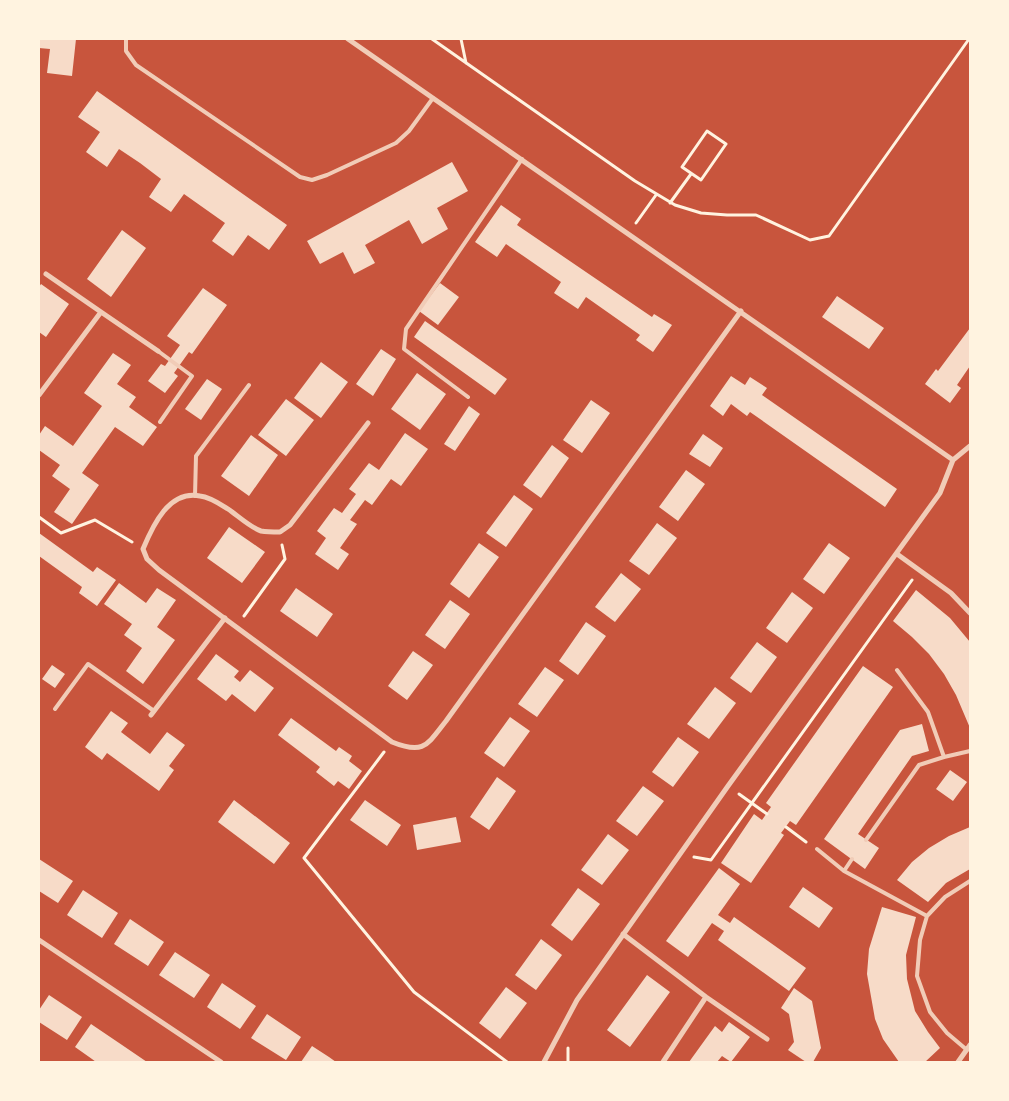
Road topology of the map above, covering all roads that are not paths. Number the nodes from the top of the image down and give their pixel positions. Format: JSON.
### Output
{"nodes":[{"id":1,"x":126,"y":39,"type":"edge"},
{"id":2,"x":348,"y":39,"type":"edge"},
{"id":3,"x":433,"y":98,"type":"junction"},
{"id":4,"x":522,"y":159,"type":"junction"},
{"id":5,"x":46,"y":274,"type":"dead end"},
{"id":6,"x":741,"y":311,"type":"junction"},
{"id":7,"x":101,"y":312,"type":"junction"},
{"id":8,"x":158,"y":351,"type":"joint"},
{"id":9,"x":249,"y":385,"type":"dead end"},
{"id":10,"x":39,"y":395,"type":"edge"},
{"id":11,"x":468,"y":397,"type":"dead end"},
{"id":12,"x":160,"y":422,"type":"dead end"},
{"id":13,"x":368,"y":423,"type":"dead end"},
{"id":14,"x":970,"y":446,"type":"edge"},
{"id":15,"x":953,"y":460,"type":"junction"},
{"id":16,"x":195,"y":496,"type":"junction"},
{"id":17,"x":897,"y":554,"type":"junction"},
{"id":18,"x":970,"y":613,"type":"edge"},
{"id":19,"x":225,"y":618,"type":"junction"},
{"id":20,"x":897,"y":670,"type":"dead end"},
{"id":21,"x":55,"y":709,"type":"dead end"},
{"id":22,"x":152,"y":713,"type":"joint"},
{"id":23,"x":970,"y":751,"type":"edge"},
{"id":24,"x":944,"y":757,"type":"junction"},
{"id":25,"x":866,"y":840,"type":"dead end"},
{"id":26,"x":817,"y":849,"type":"road end"},
{"id":27,"x":852,"y":859,"type":"dead end"},
{"id":28,"x":844,"y":870,"type":"junction"},
{"id":29,"x":970,"y":882,"type":"edge"},
{"id":30,"x":927,"y":916,"type":"junction"},
{"id":31,"x":623,"y":934,"type":"junction"},
{"id":32,"x":39,"y":940,"type":"edge"},
{"id":33,"x":706,"y":998,"type":"junction"},
{"id":34,"x":767,"y":1039,"type":"dead end"},
{"id":35,"x":968,"y":1048,"type":"edge"},
{"id":36,"x":221,"y":1062,"type":"edge"},
{"id":37,"x":544,"y":1062,"type":"edge"},
{"id":38,"x":662,"y":1062,"type":"edge"},
{"id":39,"x":958,"y":1062,"type":"edge"}],
"edges":[{"from":1,"to":3,"type":"lane"},
{"from":2,"to":3,"type":"street"},
{"from":3,"to":4,"type":"street"},
{"from":4,"to":6,"type":"street"},
{"from":4,"to":11,"type":"lane"},
{"from":5,"to":7,"type":"street"},
{"from":6,"to":15,"type":"street"},
{"from":6,"to":19,"type":"street"},
{"from":7,"to":8,"type":"street"},
{"from":7,"to":10,"type":"street"},
{"from":8,"to":12,"type":"lane"},
{"from":9,"to":16,"type":"lane"},
{"from":13,"to":16,"type":"street"},
{"from":14,"to":15,"type":"street"},
{"from":15,"to":17,"type":"street"},
{"from":16,"to":19,"type":"street"},
{"from":17,"to":18,"type":"street"},
{"from":17,"to":31,"type":"street"},
{"from":19,"to":22,"type":"street"},
{"from":20,"to":24,"type":"lane"},
{"from":21,"to":22,"type":"lane"},
{"from":23,"to":24,"type":"lane"},
{"from":24,"to":25,"type":"lane"},
{"from":26,"to":28,"type":"lane"},
{"from":27,"to":28,"type":"lane"},
{"from":28,"to":30,"type":"lane"},
{"from":29,"to":30,"type":"lane"},
{"from":30,"to":35,"type":"lane"},
{"from":31,"to":33,"type":"street"},
{"from":31,"to":37,"type":"street"},
{"from":32,"to":36,"type":"street"},
{"from":33,"to":34,"type":"street"},
{"from":33,"to":38,"type":"street"},
{"from":35,"to":39,"type":"street"}]}
